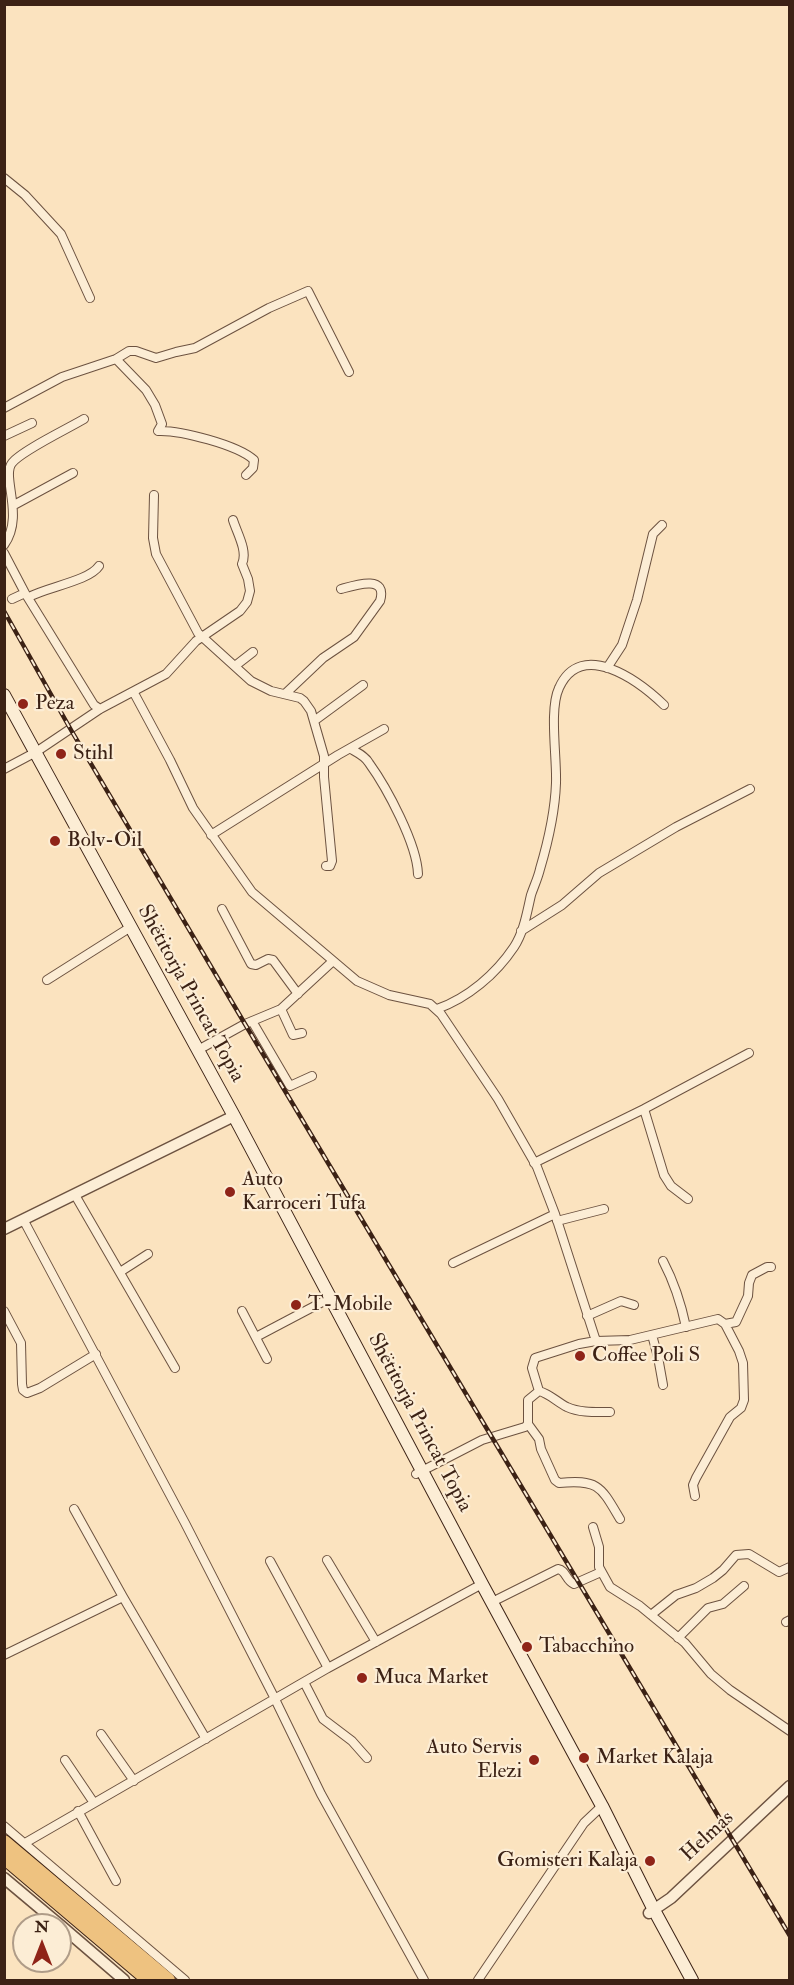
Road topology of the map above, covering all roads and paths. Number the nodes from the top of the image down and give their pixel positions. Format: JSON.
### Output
{"nodes":[{"id":1,"x":4,"y":178,"type":"edge"},
{"id":2,"x":90,"y":298,"type":"dead end"},
{"id":3,"x":116,"y":359,"type":"junction"},
{"id":4,"x":349,"y":372,"type":"dead end"},
{"id":5,"x":4,"y":408,"type":"edge"},
{"id":6,"x":84,"y":419,"type":"dead end"},
{"id":7,"x":32,"y":423,"type":"dead end"},
{"id":8,"x":4,"y":436,"type":"edge"},
{"id":9,"x":73,"y":473,"type":"dead end"},
{"id":10,"x":246,"y":475,"type":"dead end"},
{"id":11,"x":154,"y":495,"type":"dead end"},
{"id":12,"x":14,"y":506,"type":"junction"},
{"id":13,"x":233,"y":520,"type":"dead end"},
{"id":14,"x":662,"y":525,"type":"dead end"},
{"id":15,"x":4,"y":545,"type":"edge"},
{"id":16,"x":4,"y":553,"type":"edge"},
{"id":17,"x":99,"y":566,"type":"dead end"},
{"id":18,"x":340,"y":589,"type":"dead end"},
{"id":19,"x":27,"y":595,"type":"junction"},
{"id":20,"x":12,"y":599,"type":"dead end"},
{"id":21,"x":202,"y":639,"type":"junction"},
{"id":22,"x":253,"y":652,"type":"dead end"},
{"id":23,"x":235,"y":666,"type":"junction"},
{"id":24,"x":607,"y":668,"type":"junction"},
{"id":25,"x":363,"y":685,"type":"dead end"},
{"id":26,"x":134,"y":693,"type":"junction"},
{"id":27,"x":285,"y":694,"type":"junction"},
{"id":28,"x":4,"y":695,"type":"edge"},
{"id":29,"x":664,"y":705,"type":"dead end"},
{"id":30,"x":96,"y":709,"type":"junction"},
{"id":31,"x":314,"y":721,"type":"junction"},
{"id":32,"x":384,"y":729,"type":"dead end"},
{"id":33,"x":351,"y":749,"type":"junction"},
{"id":34,"x":36,"y":752,"type":"junction"},
{"id":35,"x":323,"y":765,"type":"junction"},
{"id":36,"x":4,"y":769,"type":"edge"},
{"id":37,"x":750,"y":789,"type":"dead end"},
{"id":38,"x":211,"y":835,"type":"junction"},
{"id":39,"x":326,"y":866,"type":"dead end"},
{"id":40,"x":418,"y":874,"type":"dead end"},
{"id":41,"x":222,"y":909,"type":"dead end"},
{"id":42,"x":126,"y":930,"type":"dead end"},
{"id":43,"x":521,"y":931,"type":"junction"},
{"id":44,"x":333,"y":961,"type":"junction"},
{"id":45,"x":47,"y":980,"type":"dead end"},
{"id":46,"x":298,"y":994,"type":"junction"},
{"id":47,"x":281,"y":1009,"type":"junction"},
{"id":48,"x":437,"y":1009,"type":"junction"},
{"id":49,"x":252,"y":1021,"type":"junction"},
{"id":50,"x":302,"y":1033,"type":"dead end"},
{"id":51,"x":198,"y":1050,"type":"junction"},
{"id":52,"x":749,"y":1053,"type":"dead end"},
{"id":53,"x":312,"y":1076,"type":"dead end"},
{"id":54,"x":644,"y":1109,"type":"junction"},
{"id":55,"x":234,"y":1116,"type":"junction"},
{"id":56,"x":534,"y":1163,"type":"junction"},
{"id":57,"x":75,"y":1195,"type":"junction"},
{"id":58,"x":688,"y":1199,"type":"dead end"},
{"id":59,"x":604,"y":1209,"type":"dead end"},
{"id":60,"x":556,"y":1217,"type":"junction"},
{"id":61,"x":24,"y":1221,"type":"junction"},
{"id":62,"x":4,"y":1229,"type":"edge"},
{"id":63,"x":148,"y":1254,"type":"dead end"},
{"id":64,"x":663,"y":1261,"type":"dead end"},
{"id":65,"x":453,"y":1263,"type":"dead end"},
{"id":66,"x":771,"y":1267,"type":"dead end"},
{"id":67,"x":120,"y":1272,"type":"junction"},
{"id":68,"x":330,"y":1298,"type":"junction"},
{"id":69,"x":634,"y":1305,"type":"dead end"},
{"id":70,"x":4,"y":1311,"type":"edge"},
{"id":71,"x":242,"y":1311,"type":"dead end"},
{"id":72,"x":587,"y":1316,"type":"junction"},
{"id":73,"x":725,"y":1324,"type":"junction"},
{"id":74,"x":686,"y":1327,"type":"junction"},
{"id":75,"x":652,"y":1335,"type":"junction"},
{"id":76,"x":256,"y":1337,"type":"junction"},
{"id":77,"x":596,"y":1341,"type":"junction"},
{"id":78,"x":96,"y":1354,"type":"junction"},
{"id":79,"x":267,"y":1359,"type":"dead end"},
{"id":80,"x":175,"y":1368,"type":"dead end"},
{"id":81,"x":663,"y":1385,"type":"dead end"},
{"id":82,"x":538,"y":1391,"type":"junction"},
{"id":83,"x":610,"y":1412,"type":"dead end"},
{"id":84,"x":528,"y":1424,"type":"junction"},
{"id":85,"x":419,"y":1472,"type":"junction"},
{"id":86,"x":695,"y":1496,"type":"dead end"},
{"id":87,"x":74,"y":1509,"type":"dead end"},
{"id":88,"x":620,"y":1519,"type":"dead end"},
{"id":89,"x":593,"y":1527,"type":"dead end"},
{"id":90,"x":327,"y":1560,"type":"dead end"},
{"id":91,"x":270,"y":1561,"type":"dead end"},
{"id":92,"x":789,"y":1567,"type":"edge"},
{"id":93,"x":601,"y":1572,"type":"junction"},
{"id":94,"x":482,"y":1584,"type":"junction"},
{"id":95,"x":744,"y":1586,"type":"dead end"},
{"id":96,"x":123,"y":1597,"type":"junction"},
{"id":97,"x":492,"y":1602,"type":"junction"},
{"id":98,"x":651,"y":1615,"type":"junction"},
{"id":99,"x":678,"y":1638,"type":"junction"},
{"id":100,"x":376,"y":1642,"type":"junction"},
{"id":101,"x":4,"y":1655,"type":"edge"},
{"id":102,"x":328,"y":1668,"type":"junction"},
{"id":103,"x":304,"y":1682,"type":"junction"},
{"id":104,"x":276,"y":1700,"type":"junction"},
{"id":105,"x":789,"y":1731,"type":"edge"},
{"id":106,"x":101,"y":1734,"type":"dead end"},
{"id":107,"x":206,"y":1739,"type":"junction"},
{"id":108,"x":367,"y":1758,"type":"dead end"},
{"id":109,"x":65,"y":1760,"type":"dead end"},
{"id":110,"x":134,"y":1781,"type":"junction"},
{"id":111,"x":789,"y":1786,"type":"edge"},
{"id":112,"x":94,"y":1803,"type":"junction"},
{"id":113,"x":602,"y":1806,"type":"junction"},
{"id":114,"x":78,"y":1811,"type":"junction"},
{"id":115,"x":4,"y":1826,"type":"edge"},
{"id":116,"x":4,"y":1842,"type":"edge"},
{"id":117,"x":25,"y":1843,"type":"junction"},
{"id":118,"x":4,"y":1857,"type":"edge"},
{"id":119,"x":4,"y":1878,"type":"edge"},
{"id":120,"x":116,"y":1881,"type":"dead end"},
{"id":121,"x":652,"y":1912,"type":"junction"},
{"id":122,"x":46,"y":1913,"type":"edge"},
{"id":123,"x":72,"y":1935,"type":"edge"},
{"id":124,"x":124,"y":1980,"type":"edge"},
{"id":125,"x":149,"y":1980,"type":"edge"},
{"id":126,"x":168,"y":1980,"type":"edge"},
{"id":127,"x":185,"y":1980,"type":"edge"},
{"id":128,"x":424,"y":1980,"type":"edge"},
{"id":129,"x":478,"y":1980,"type":"edge"},
{"id":130,"x":692,"y":1980,"type":"edge"}],
"edges":[{"from":1,"to":2,"type":"street"},
{"from":3,"to":4,"type":"street"},
{"from":3,"to":5,"type":"street"},
{"from":3,"to":10,"type":"street"},
{"from":6,"to":12,"type":"street"},
{"from":7,"to":8,"type":"street"},
{"from":9,"to":12,"type":"street"},
{"from":11,"to":21,"type":"street"},
{"from":12,"to":15,"type":"street"},
{"from":13,"to":21,"type":"street"},
{"from":14,"to":24,"type":"street"},
{"from":16,"to":19,"type":"street"},
{"from":17,"to":19,"type":"street"},
{"from":18,"to":27,"type":"street"},
{"from":19,"to":20,"type":"street"},
{"from":19,"to":30,"type":"street"},
{"from":21,"to":23,"type":"street"},
{"from":21,"to":26,"type":"street"},
{"from":22,"to":23,"type":"street"},
{"from":23,"to":27,"type":"street"},
{"from":24,"to":29,"type":"street"},
{"from":24,"to":43,"type":"street"},
{"from":25,"to":31,"type":"street"},
{"from":26,"to":30,"type":"street"},
{"from":26,"to":38,"type":"street"},
{"from":27,"to":31,"type":"street"},
{"from":28,"to":34,"type":"main road","name":"Shëtitorja Princat Topia"},
{"from":30,"to":34,"type":"street"},
{"from":31,"to":35,"type":"street"},
{"from":32,"to":33,"type":"street"},
{"from":33,"to":35,"type":"street"},
{"from":33,"to":40,"type":"street"},
{"from":34,"to":36,"type":"street"},
{"from":34,"to":51,"type":"main road","name":"Shëtitorja Princat Topia"},
{"from":35,"to":38,"type":"street"},
{"from":35,"to":39,"type":"street"},
{"from":37,"to":43,"type":"street"},
{"from":38,"to":44,"type":"street"},
{"from":41,"to":46,"type":"street"},
{"from":42,"to":45,"type":"street"},
{"from":43,"to":48,"type":"street"},
{"from":44,"to":46,"type":"street"},
{"from":44,"to":48,"type":"street"},
{"from":46,"to":47,"type":"street"},
{"from":47,"to":49,"type":"street"},
{"from":47,"to":50,"type":"street"},
{"from":48,"to":56,"type":"street"},
{"from":49,"to":51,"type":"street"},
{"from":49,"to":53,"type":"street"},
{"from":51,"to":55,"type":"main road","name":"Shëtitorja Princat Topia"},
{"from":52,"to":54,"type":"street"},
{"from":54,"to":56,"type":"street"},
{"from":54,"to":58,"type":"street"},
{"from":55,"to":57,"type":"street"},
{"from":55,"to":68,"type":"main road","name":"Shëtitorja Princat Topia"},
{"from":56,"to":60,"type":"street"},
{"from":57,"to":61,"type":"street"},
{"from":57,"to":67,"type":"street"},
{"from":59,"to":60,"type":"street"},
{"from":60,"to":65,"type":"street"},
{"from":60,"to":72,"type":"street"},
{"from":61,"to":62,"type":"street"},
{"from":61,"to":78,"type":"street"},
{"from":63,"to":67,"type":"street"},
{"from":64,"to":74,"type":"street"},
{"from":66,"to":73,"type":"street"},
{"from":67,"to":80,"type":"street"},
{"from":68,"to":76,"type":"street"},
{"from":68,"to":85,"type":"main road","name":"Shëtitorja Princat Topia"},
{"from":69,"to":72,"type":"street"},
{"from":70,"to":78,"type":"street"},
{"from":71,"to":76,"type":"street"},
{"from":72,"to":77,"type":"street"},
{"from":73,"to":74,"type":"street"},
{"from":73,"to":86,"type":"street"},
{"from":74,"to":75,"type":"street"},
{"from":75,"to":77,"type":"street"},
{"from":75,"to":81,"type":"street"},
{"from":76,"to":79,"type":"street"},
{"from":77,"to":82,"type":"street"},
{"from":78,"to":104,"type":"street"},
{"from":82,"to":83,"type":"street"},
{"from":82,"to":84,"type":"street"},
{"from":84,"to":85,"type":"street"},
{"from":84,"to":88,"type":"street"},
{"from":85,"to":94,"type":"main road","name":"Shëtitorja Princat Topia"},
{"from":87,"to":96,"type":"street"},
{"from":89,"to":93,"type":"street"},
{"from":90,"to":100,"type":"street"},
{"from":91,"to":102,"type":"street"},
{"from":92,"to":98,"type":"street"},
{"from":93,"to":97,"type":"street"},
{"from":93,"to":98,"type":"street"},
{"from":94,"to":97,"type":"main road","name":"Shëtitorja Princat Topia"},
{"from":94,"to":100,"type":"street"},
{"from":95,"to":99,"type":"street"},
{"from":96,"to":101,"type":"street"},
{"from":96,"to":107,"type":"street"},
{"from":97,"to":113,"type":"main road","name":"Shëtitorja Princat Topia"},
{"from":98,"to":99,"type":"street"},
{"from":99,"to":105,"type":"street"},
{"from":100,"to":102,"type":"street"},
{"from":102,"to":103,"type":"street"},
{"from":103,"to":104,"type":"street"},
{"from":103,"to":108,"type":"street"},
{"from":104,"to":107,"type":"street"},
{"from":104,"to":128,"type":"street"},
{"from":106,"to":110,"type":"street"},
{"from":107,"to":110,"type":"street"},
{"from":109,"to":112,"type":"street"},
{"from":110,"to":112,"type":"street"},
{"from":111,"to":121,"type":"street","name":"Helmas"},
{"from":112,"to":114,"type":"street"},
{"from":113,"to":121,"type":"main road","name":"Shëtitorja Princat Topia"},
{"from":113,"to":129,"type":"street"},
{"from":114,"to":117,"type":"street"},
{"from":114,"to":120,"type":"street"},
{"from":115,"to":117,"type":"street"},
{"from":116,"to":126,"type":"highway"},
{"from":117,"to":127,"type":"street"},
{"from":118,"to":125,"type":"highway"},
{"from":119,"to":122,"type":"street"},
{"from":121,"to":130,"type":"main road","name":"Shëtitorja Princat Topia"},
{"from":123,"to":124,"type":"street"}]}
